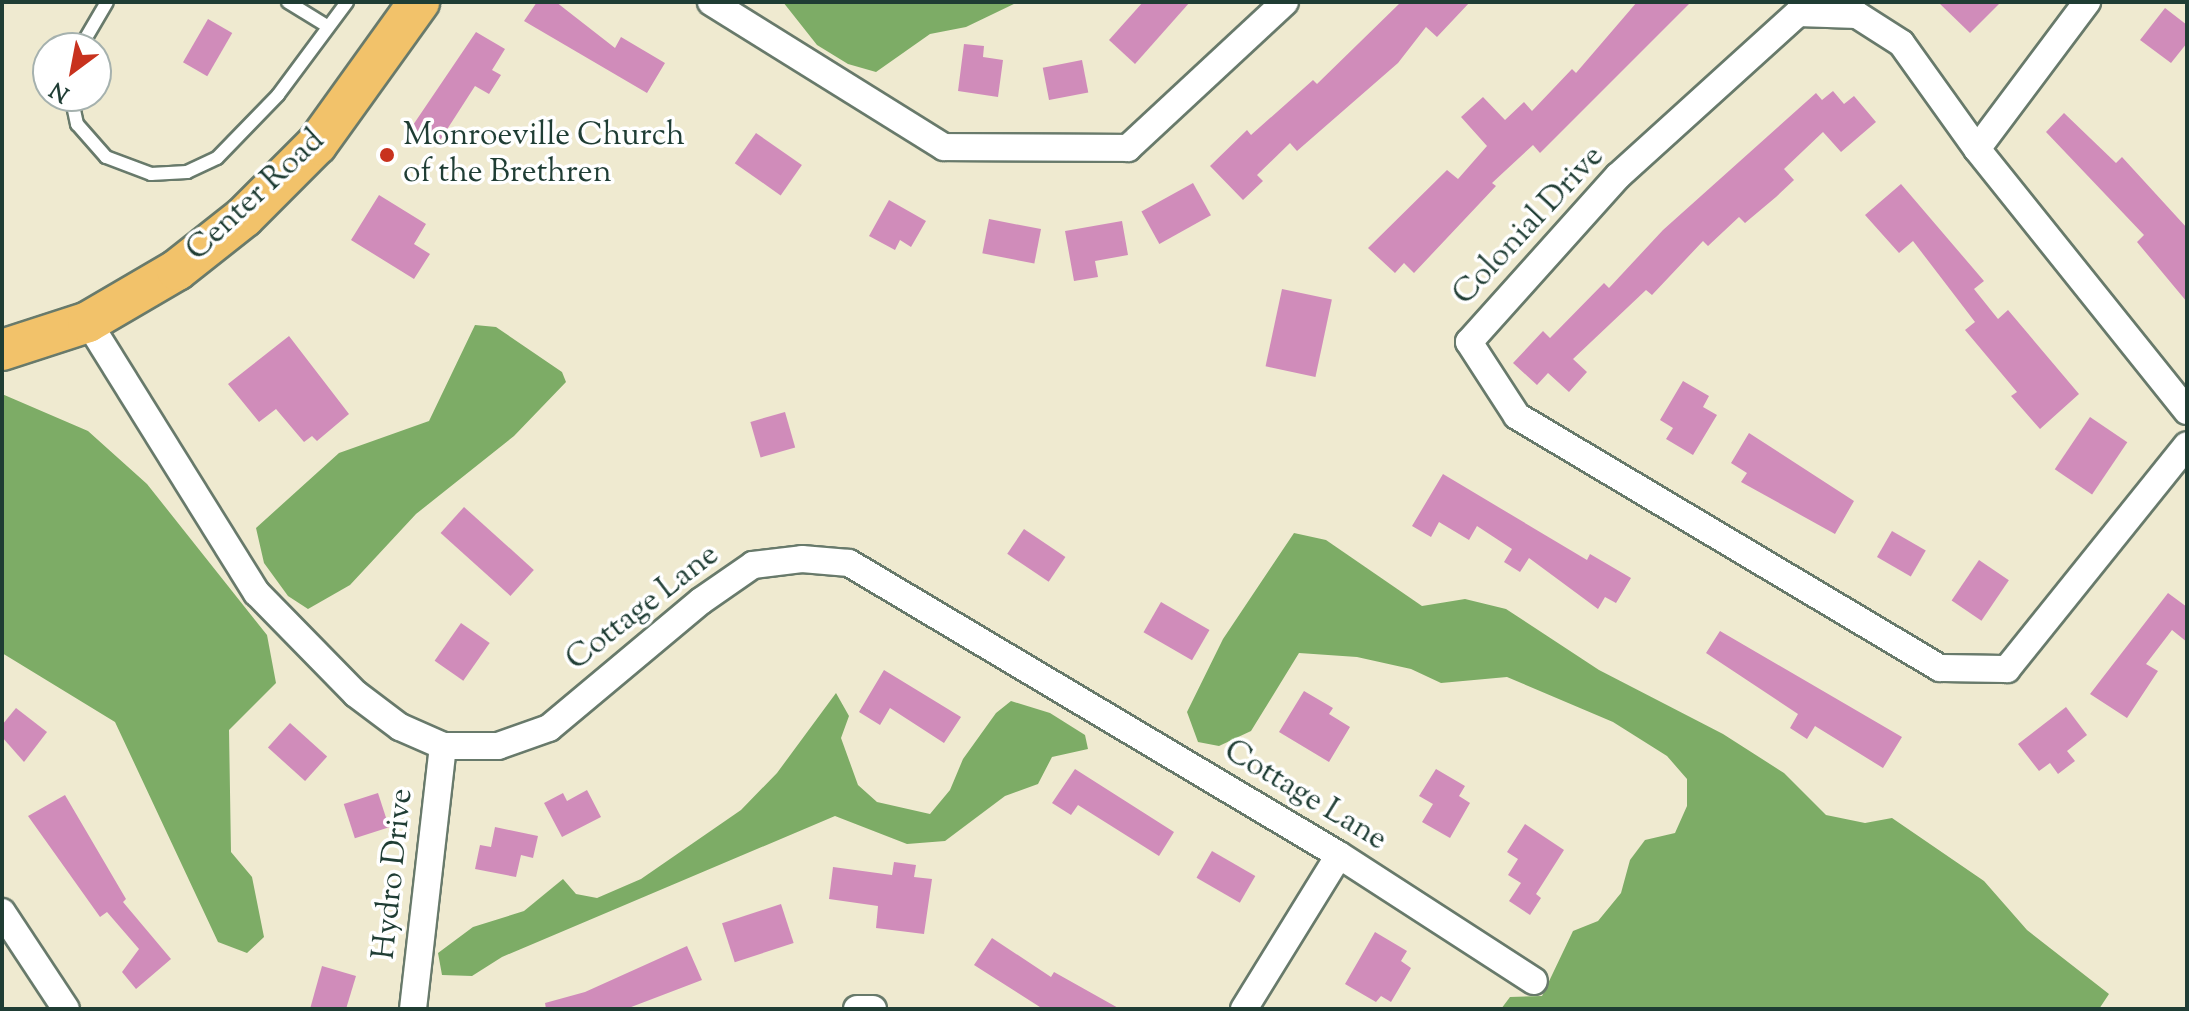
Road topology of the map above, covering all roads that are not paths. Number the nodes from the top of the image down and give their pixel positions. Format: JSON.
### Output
{"nodes":[{"id":1,"x":107,"y":2,"type":"edge"},
{"id":2,"x":288,"y":2,"type":"edge"},
{"id":3,"x":347,"y":2,"type":"edge"},
{"id":4,"x":419,"y":2,"type":"edge"},
{"id":5,"x":711,"y":2,"type":"edge"},
{"id":6,"x":1285,"y":2,"type":"edge"},
{"id":7,"x":2087,"y":2,"type":"edge"},
{"id":8,"x":327,"y":26,"type":"junction"},
{"id":9,"x":89,"y":32,"type":"edge"},
{"id":10,"x":74,"y":112,"type":"edge"},
{"id":11,"x":1977,"y":149,"type":"junction"},
{"id":12,"x":88,"y":322,"type":"junction"},
{"id":13,"x":2,"y":350,"type":"edge"},
{"id":14,"x":2187,"y":411,"type":"edge"},
{"id":15,"x":2187,"y":445,"type":"edge"},
{"id":16,"x":443,"y":746,"type":"junction"},
{"id":17,"x":1339,"y":855,"type":"junction"},
{"id":18,"x":2,"y":912,"type":"edge"},
{"id":19,"x":1534,"y":981,"type":"dead end"},
{"id":20,"x":66,"y":1009,"type":"edge"},
{"id":21,"x":413,"y":1009,"type":"edge"},
{"id":22,"x":857,"y":1009,"type":"edge"},
{"id":23,"x":873,"y":1009,"type":"edge"},
{"id":24,"x":1244,"y":1009,"type":"edge"}],
"edges":[{"from":1,"to":9,"type":"lane"},
{"from":2,"to":8,"type":"lane"},
{"from":3,"to":8,"type":"lane"},
{"from":4,"to":12,"type":"main road","name":"Center Road"},
{"from":5,"to":6,"type":"street"},
{"from":7,"to":11,"type":"street"},
{"from":8,"to":10,"type":"lane"},
{"from":11,"to":14,"type":"street","name":"Colonial Drive"},
{"from":11,"to":15,"type":"street","name":"Colonial Drive"},
{"from":12,"to":13,"type":"main road","name":"Center Road"},
{"from":12,"to":16,"type":"street","name":"Cottage Lane"},
{"from":16,"to":17,"type":"street","name":"Cottage Lane"},
{"from":16,"to":21,"type":"street","name":"Hydro Drive"},
{"from":17,"to":19,"type":"street","name":"Cottage Lane"},
{"from":17,"to":24,"type":"street"},
{"from":18,"to":20,"type":"street"},
{"from":22,"to":23,"type":"street"}]}
